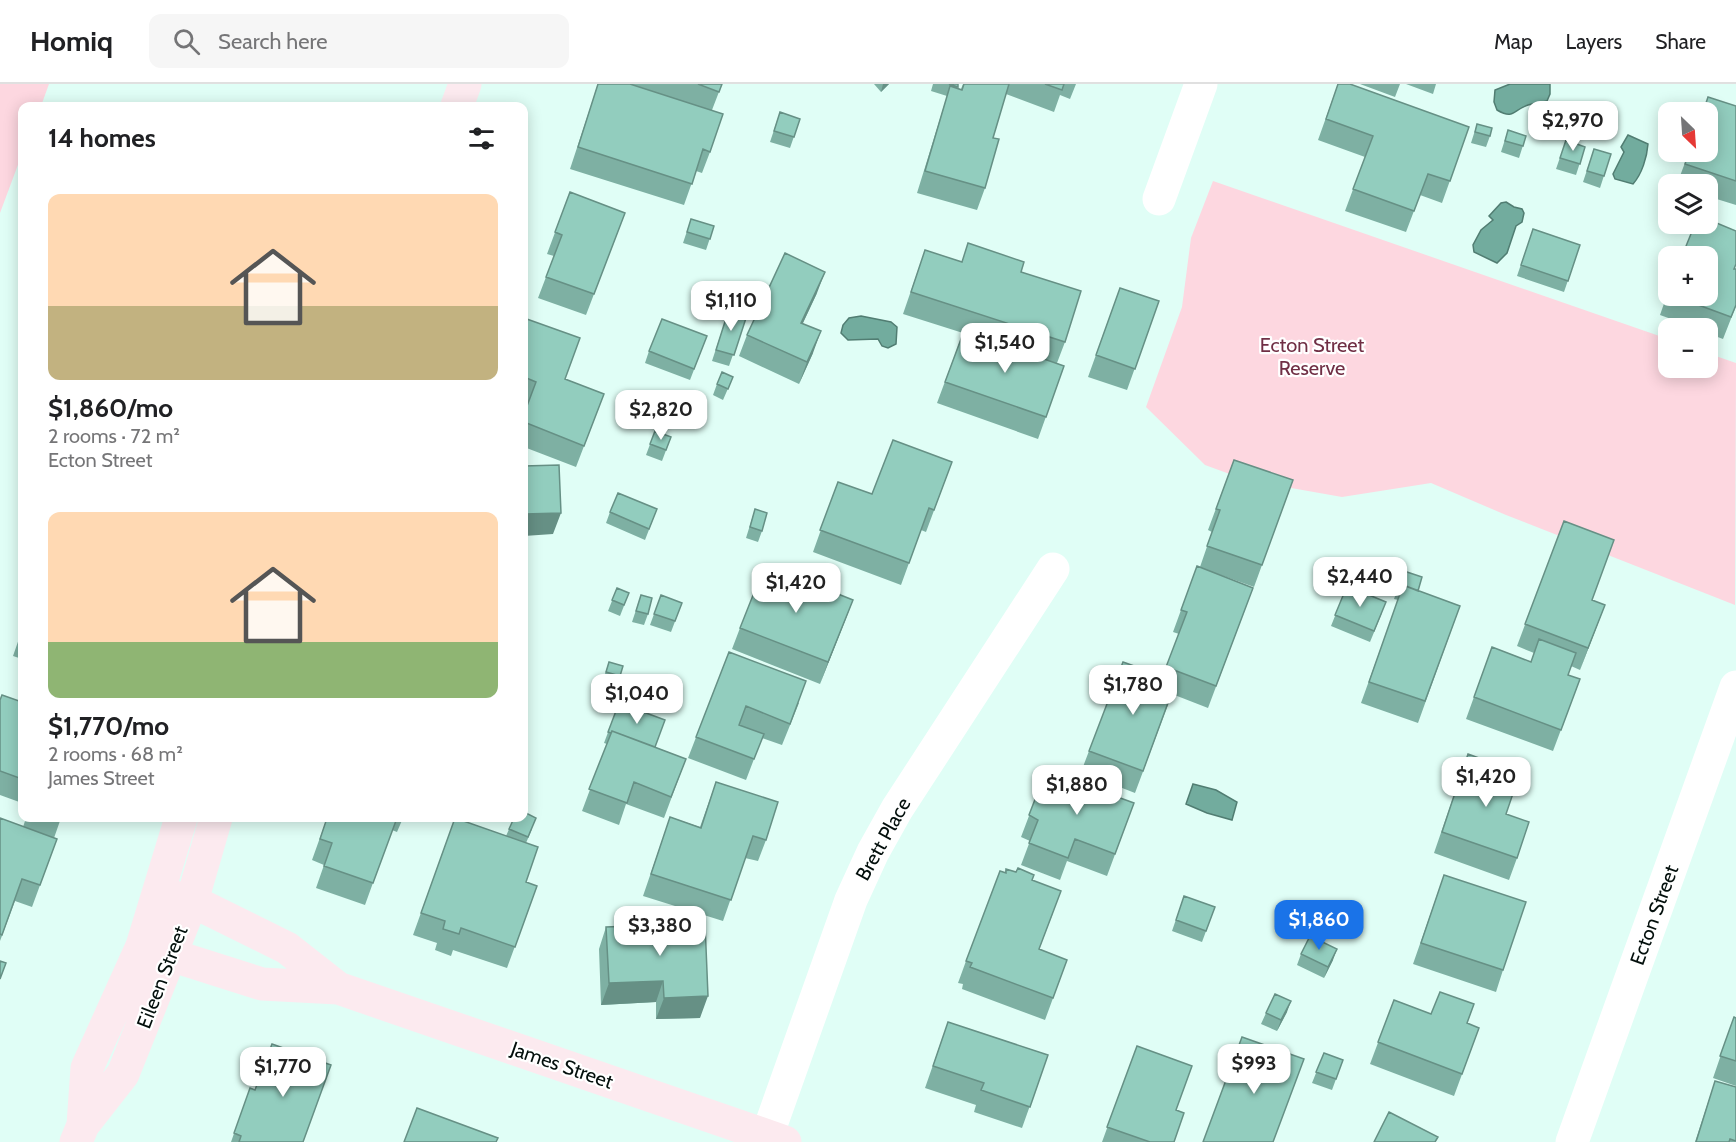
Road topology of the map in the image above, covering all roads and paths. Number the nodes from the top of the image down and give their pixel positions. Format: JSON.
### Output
{"nodes":[{"id":1,"x":465,"y":84,"type":"edge"},
{"id":2,"x":1201,"y":84,"type":"edge"},
{"id":3,"x":458,"y":102,"type":"edge"},
{"id":4,"x":1159,"y":199,"type":"dead end"},
{"id":5,"x":1053,"y":569,"type":"dead end"},
{"id":6,"x":1736,"y":687,"type":"edge"},
{"id":7,"x":180,"y":822,"type":"edge"},
{"id":8,"x":215,"y":822,"type":"edge"},
{"id":9,"x":159,"y":893,"type":"junction"},
{"id":10,"x":192,"y":901,"type":"junction"},
{"id":11,"x":156,"y":951,"type":"junction"},
{"id":12,"x":338,"y":988,"type":"junction"},
{"id":13,"x":79,"y":1133,"type":"edge"},
{"id":14,"x":776,"y":1139,"type":"edge"},
{"id":15,"x":1572,"y":1142,"type":"edge"}],
"edges":[{"from":1,"to":3,"type":"street"},
{"from":2,"to":4,"type":"street"},
{"from":5,"to":14,"type":"street","name":"Brett Place"},
{"from":6,"to":15,"type":"street","name":"Ecton Street"},
{"from":7,"to":9,"type":"street","name":"Eileen Street"},
{"from":8,"to":10,"type":"street","name":"Eileen Street"},
{"from":9,"to":10,"type":"street","name":"James Street"},
{"from":9,"to":11,"type":"street","name":"Eileen Street"},
{"from":10,"to":11,"type":"street","name":"Eileen Street"},
{"from":10,"to":12,"type":"street","name":"James Street"},
{"from":11,"to":12,"type":"street","name":"James Street"},
{"from":11,"to":13,"type":"street","name":"Eileen Street"},
{"from":12,"to":14,"type":"street","name":"James Street"}]}
